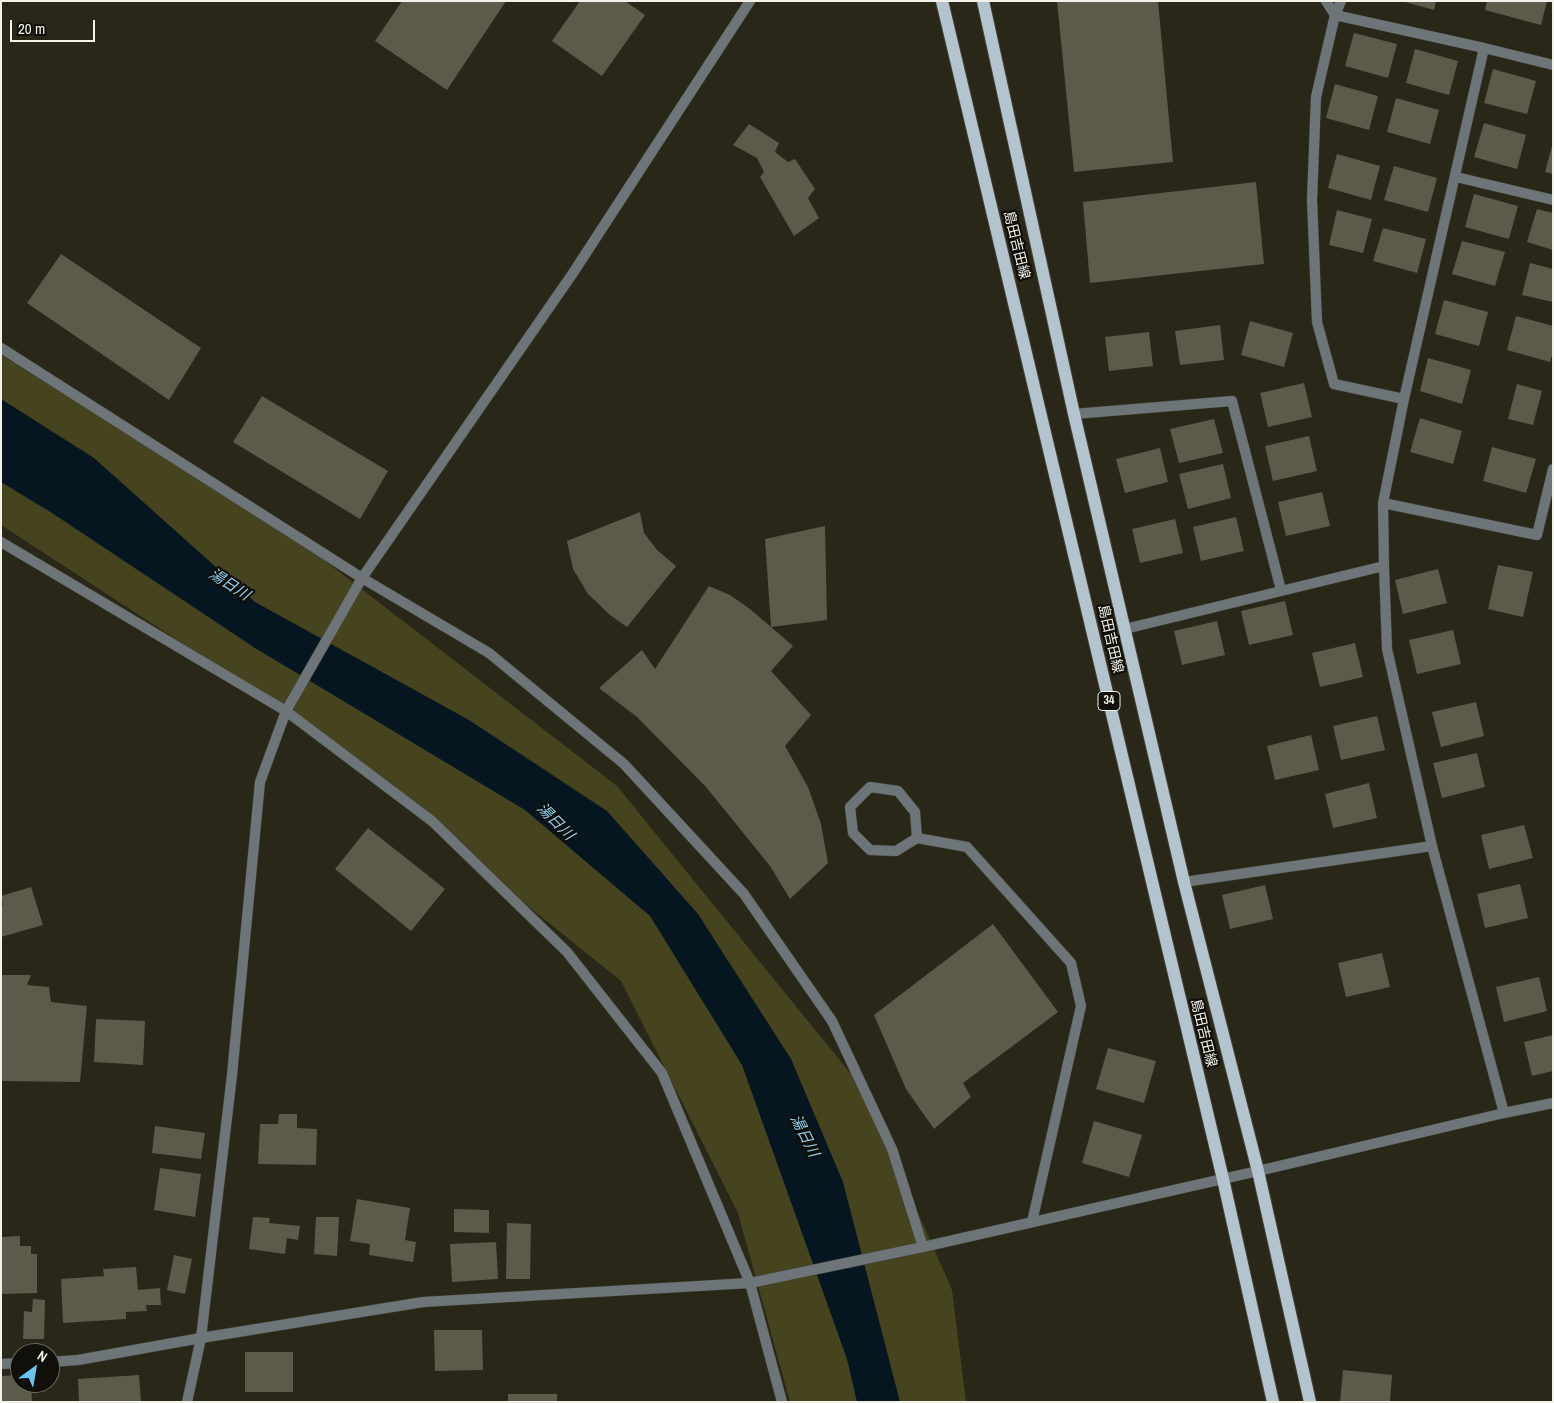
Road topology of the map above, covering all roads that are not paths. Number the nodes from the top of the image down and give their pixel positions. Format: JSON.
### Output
{"nodes":[{"id":1,"x":750,"y":1,"type":"edge"},
{"id":2,"x":942,"y":1,"type":"edge"},
{"id":3,"x":983,"y":1,"type":"edge"},
{"id":4,"x":1326,"y":1,"type":"edge"},
{"id":5,"x":1341,"y":1,"type":"edge"},
{"id":6,"x":1336,"y":15,"type":"junction"},
{"id":7,"x":1484,"y":48,"type":"junction"},
{"id":8,"x":1553,"y":65,"type":"edge"},
{"id":9,"x":1456,"y":177,"type":"junction"},
{"id":10,"x":1553,"y":200,"type":"edge"},
{"id":11,"x":1,"y":348,"type":"edge"},
{"id":12,"x":1404,"y":399,"type":"junction"},
{"id":13,"x":1074,"y":414,"type":"junction"},
{"id":14,"x":1553,"y":469,"type":"edge"},
{"id":15,"x":1384,"y":503,"type":"junction"},
{"id":16,"x":1,"y":542,"type":"edge"},
{"id":17,"x":1384,"y":566,"type":"junction"},
{"id":18,"x":362,"y":578,"type":"junction"},
{"id":19,"x":1281,"y":590,"type":"junction"},
{"id":20,"x":1125,"y":629,"type":"junction"},
{"id":21,"x":286,"y":711,"type":"junction"},
{"id":22,"x":917,"y":838,"type":"junction"},
{"id":23,"x":1432,"y":846,"type":"junction"},
{"id":24,"x":1184,"y":882,"type":"junction"},
{"id":25,"x":1553,"y":1103,"type":"edge"},
{"id":26,"x":1504,"y":1113,"type":"junction"},
{"id":27,"x":1258,"y":1172,"type":"junction"},
{"id":28,"x":1223,"y":1180,"type":"junction"},
{"id":29,"x":1032,"y":1222,"type":"junction"},
{"id":30,"x":923,"y":1247,"type":"junction"},
{"id":31,"x":750,"y":1283,"type":"junction"},
{"id":32,"x":201,"y":1338,"type":"junction"},
{"id":33,"x":60,"y":1361,"type":"edge"},
{"id":34,"x":188,"y":1402,"type":"edge"},
{"id":35,"x":782,"y":1402,"type":"edge"},
{"id":36,"x":1272,"y":1402,"type":"edge"},
{"id":37,"x":1310,"y":1402,"type":"edge"}],
"edges":[{"from":1,"to":18,"type":"street"},
{"from":2,"to":28,"type":"main road","name":"島田吉田線","number":"34"},
{"from":3,"to":13,"type":"main road","name":"島田吉田線","number":"34"},
{"from":4,"to":6,"type":"street"},
{"from":5,"to":6,"type":"street"},
{"from":6,"to":7,"type":"street"},
{"from":6,"to":12,"type":"street"},
{"from":7,"to":8,"type":"street"},
{"from":7,"to":9,"type":"street"},
{"from":9,"to":10,"type":"street"},
{"from":9,"to":12,"type":"street"},
{"from":11,"to":18,"type":"street"},
{"from":12,"to":15,"type":"street"},
{"from":13,"to":19,"type":"street"},
{"from":13,"to":20,"type":"main road","name":"島田吉田線","number":"34"},
{"from":14,"to":15,"type":"street"},
{"from":15,"to":17,"type":"street"},
{"from":16,"to":21,"type":"street"},
{"from":17,"to":19,"type":"street"},
{"from":17,"to":23,"type":"street"},
{"from":18,"to":21,"type":"street"},
{"from":18,"to":30,"type":"street"},
{"from":19,"to":20,"type":"street"},
{"from":20,"to":24,"type":"main road","name":"島田吉田線","number":"34"},
{"from":21,"to":31,"type":"street"},
{"from":21,"to":32,"type":"street"},
{"from":22,"to":22,"type":"street"},
{"from":22,"to":29,"type":"street"},
{"from":23,"to":24,"type":"street"},
{"from":23,"to":26,"type":"street"},
{"from":24,"to":27,"type":"main road","name":"島田吉田線","number":"34"},
{"from":25,"to":26,"type":"street"},
{"from":26,"to":27,"type":"street"},
{"from":27,"to":28,"type":"street"},
{"from":27,"to":37,"type":"main road","name":"島田吉田線","number":"34"},
{"from":28,"to":29,"type":"street"},
{"from":28,"to":36,"type":"main road","name":"島田吉田線","number":"34"},
{"from":29,"to":30,"type":"street"},
{"from":30,"to":31,"type":"street"},
{"from":31,"to":32,"type":"street"},
{"from":31,"to":35,"type":"street"},
{"from":32,"to":33,"type":"street"},
{"from":32,"to":34,"type":"street"}]}
